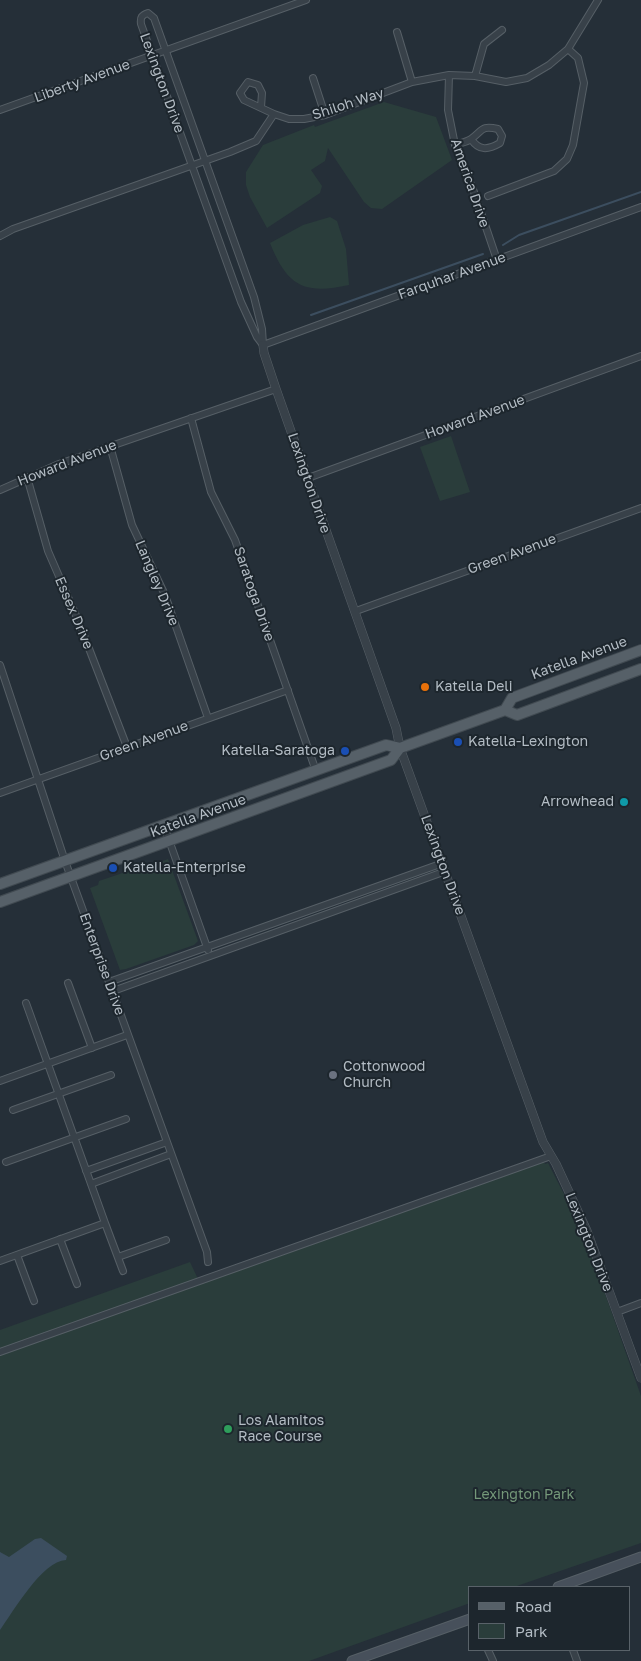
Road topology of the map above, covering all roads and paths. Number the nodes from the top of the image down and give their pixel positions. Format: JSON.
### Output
{"nodes":[{"id":1,"x":306,"y":0,"type":"edge"},
{"id":2,"x":598,"y":0,"type":"edge"},
{"id":3,"x":502,"y":30,"type":"dead end"},
{"id":4,"x":397,"y":32,"type":"dead end"},
{"id":5,"x":568,"y":50,"type":"junction"},
{"id":6,"x":166,"y":51,"type":"junction"},
{"id":7,"x":152,"y":55,"type":"junction"},
{"id":8,"x":449,"y":75,"type":"junction"},
{"id":9,"x":475,"y":76,"type":"junction"},
{"id":10,"x":313,"y":78,"type":"dead end"},
{"id":11,"x":412,"y":82,"type":"junction"},
{"id":12,"x":260,"y":107,"type":"dead end"},
{"id":13,"x":0,"y":110,"type":"edge"},
{"id":14,"x":274,"y":114,"type":"junction"},
{"id":15,"x":325,"y":114,"type":"junction"},
{"id":16,"x":472,"y":139,"type":"junction"},
{"id":17,"x":455,"y":145,"type":"junction"},
{"id":18,"x":204,"y":161,"type":"junction"},
{"id":19,"x":192,"y":165,"type":"junction"},
{"id":20,"x":488,"y":196,"type":"dead end"},
{"id":21,"x":641,"y":208,"type":"edge"},
{"id":22,"x":0,"y":236,"type":"edge"},
{"id":23,"x":497,"y":260,"type":"junction"},
{"id":24,"x":263,"y":345,"type":"junction"},
{"id":25,"x":641,"y":356,"type":"edge"},
{"id":26,"x":276,"y":389,"type":"junction"},
{"id":27,"x":191,"y":418,"type":"junction"},
{"id":28,"x":110,"y":446,"type":"junction"},
{"id":29,"x":27,"y":477,"type":"junction"},
{"id":30,"x":308,"y":478,"type":"junction"},
{"id":31,"x":0,"y":490,"type":"edge"},
{"id":32,"x":641,"y":508,"type":"edge"},
{"id":33,"x":356,"y":611,"type":"junction"},
{"id":34,"x":641,"y":650,"type":"edge"},
{"id":35,"x":0,"y":665,"type":"edge"},
{"id":36,"x":641,"y":669,"type":"edge"},
{"id":37,"x":288,"y":690,"type":"junction"},
{"id":38,"x":505,"y":710,"type":"junction"},
{"id":39,"x":208,"y":718,"type":"junction"},
{"id":40,"x":127,"y":747,"type":"junction"},
{"id":41,"x":400,"y":748,"type":"junction"},
{"id":42,"x":316,"y":771,"type":"junction"},
{"id":43,"x":37,"y":780,"type":"junction"},
{"id":44,"x":0,"y":793,"type":"edge"},
{"id":45,"x":164,"y":826,"type":"junction"},
{"id":46,"x":169,"y":841,"type":"junction"},
{"id":47,"x":64,"y":861,"type":"junction"},
{"id":48,"x":443,"y":863,"type":"junction"},
{"id":49,"x":446,"y":872,"type":"junction"},
{"id":50,"x":70,"y":876,"type":"junction"},
{"id":51,"x":0,"y":884,"type":"edge"},
{"id":52,"x":0,"y":902,"type":"edge"},
{"id":53,"x":207,"y":947,"type":"junction"},
{"id":54,"x":210,"y":956,"type":"junction"},
{"id":55,"x":109,"y":982,"type":"junction"},
{"id":56,"x":68,"y":983,"type":"dead end"},
{"id":57,"x":112,"y":991,"type":"junction"},
{"id":58,"x":26,"y":1004,"type":"dead end"},
{"id":59,"x":127,"y":1035,"type":"junction"},
{"id":60,"x":92,"y":1048,"type":"junction"},
{"id":61,"x":48,"y":1064,"type":"junction"},
{"id":62,"x":111,"y":1075,"type":"dead end"},
{"id":63,"x":0,"y":1080,"type":"edge"},
{"id":64,"x":58,"y":1094,"type":"junction"},
{"id":65,"x":13,"y":1110,"type":"dead end"},
{"id":66,"x":126,"y":1119,"type":"dead end"},
{"id":67,"x":74,"y":1137,"type":"junction"},
{"id":68,"x":167,"y":1142,"type":"junction"},
{"id":69,"x":171,"y":1154,"type":"junction"},
{"id":70,"x":551,"y":1156,"type":"junction"},
{"id":71,"x":6,"y":1162,"type":"dead end"},
{"id":72,"x":86,"y":1171,"type":"junction"},
{"id":73,"x":91,"y":1184,"type":"junction"},
{"id":74,"x":105,"y":1223,"type":"junction"},
{"id":75,"x":60,"y":1239,"type":"junction"},
{"id":76,"x":166,"y":1240,"type":"dead end"},
{"id":77,"x":17,"y":1255,"type":"junction"},
{"id":78,"x":118,"y":1257,"type":"junction"},
{"id":79,"x":0,"y":1261,"type":"edge"},
{"id":80,"x":208,"y":1262,"type":"dead end"},
{"id":81,"x":123,"y":1271,"type":"dead end"},
{"id":82,"x":77,"y":1284,"type":"dead end"},
{"id":83,"x":34,"y":1301,"type":"dead end"},
{"id":84,"x":641,"y":1303,"type":"edge"},
{"id":85,"x":617,"y":1312,"type":"junction"},
{"id":86,"x":0,"y":1352,"type":"edge"},
{"id":87,"x":641,"y":1378,"type":"edge"},
{"id":88,"x":641,"y":1558,"type":"edge"},
{"id":89,"x":561,"y":1586,"type":"edge"},
{"id":90,"x":468,"y":1620,"type":"edge"},
{"id":91,"x":352,"y":1661,"type":"edge"}],
"edges":[{"from":1,"to":6,"type":"street","name":"Liberty Avenue"},
{"from":2,"to":5,"type":"street","name":"Shiloh Way"},
{"from":3,"to":9,"type":"street"},
{"from":4,"to":11,"type":"street"},
{"from":5,"to":9,"type":"street","name":"Shiloh Way"},
{"from":5,"to":20,"type":"street"},
{"from":6,"to":7,"type":"street","name":"Liberty Avenue"},
{"from":6,"to":7,"type":"street","name":"Lexington Drive"},
{"from":6,"to":18,"type":"street","name":"Lexington Drive"},
{"from":7,"to":13,"type":"street","name":"Liberty Avenue"},
{"from":7,"to":19,"type":"street","name":"Lexington Drive"},
{"from":8,"to":9,"type":"street","name":"Shiloh Way"},
{"from":8,"to":11,"type":"street","name":"Shiloh Way"},
{"from":8,"to":17,"type":"street","name":"America Drive"},
{"from":10,"to":15,"type":"street"},
{"from":11,"to":15,"type":"street","name":"Shiloh Way"},
{"from":12,"to":14,"type":"street","name":"Shiloh Way"},
{"from":14,"to":15,"type":"street","name":"Shiloh Way"},
{"from":14,"to":18,"type":"street"},
{"from":16,"to":16,"type":"street"},
{"from":16,"to":17,"type":"street"},
{"from":17,"to":23,"type":"street","name":"America Drive"},
{"from":18,"to":19,"type":"street"},
{"from":18,"to":24,"type":"street","name":"Lexington Drive"},
{"from":19,"to":22,"type":"street"},
{"from":19,"to":24,"type":"street","name":"Lexington Drive"},
{"from":21,"to":23,"type":"street","name":"Farquhar Avenue"},
{"from":23,"to":24,"type":"street","name":"Farquhar Avenue"},
{"from":24,"to":26,"type":"street","name":"Lexington Drive"},
{"from":25,"to":30,"type":"street","name":"Howard Avenue"},
{"from":26,"to":27,"type":"street","name":"Howard Avenue"},
{"from":26,"to":30,"type":"street","name":"Lexington Drive"},
{"from":27,"to":28,"type":"street","name":"Howard Avenue"},
{"from":27,"to":37,"type":"street","name":"Saratoga Drive"},
{"from":28,"to":29,"type":"street","name":"Howard Avenue"},
{"from":28,"to":39,"type":"street","name":"Langley Drive"},
{"from":29,"to":31,"type":"street","name":"Howard Avenue"},
{"from":29,"to":40,"type":"street","name":"Essex Drive"},
{"from":30,"to":33,"type":"street","name":"Lexington Drive"},
{"from":32,"to":33,"type":"street","name":"Green Avenue"},
{"from":33,"to":41,"type":"street","name":"Lexington Drive"},
{"from":34,"to":38,"type":"main road","name":"Katella Avenue"},
{"from":35,"to":43,"type":"street","name":"Enterprise Drive"},
{"from":36,"to":38,"type":"main road","name":"Katella Avenue"},
{"from":37,"to":39,"type":"street","name":"Green Avenue"},
{"from":37,"to":42,"type":"street","name":"Saratoga Drive"},
{"from":38,"to":41,"type":"main road","name":"Katella Avenue"},
{"from":39,"to":40,"type":"street","name":"Green Avenue"},
{"from":40,"to":43,"type":"street","name":"Green Avenue"},
{"from":41,"to":42,"type":"main road","name":"Katella Avenue"},
{"from":41,"to":46,"type":"main road","name":"Katella Avenue"},
{"from":41,"to":48,"type":"street","name":"Lexington Drive"},
{"from":42,"to":45,"type":"main road","name":"Katella Avenue"},
{"from":43,"to":44,"type":"street","name":"Green Avenue"},
{"from":43,"to":47,"type":"street","name":"Enterprise Drive"},
{"from":45,"to":46,"type":"street"},
{"from":45,"to":47,"type":"main road","name":"Katella Avenue"},
{"from":46,"to":50,"type":"main road","name":"Katella Avenue"},
{"from":46,"to":53,"type":"street"},
{"from":47,"to":50,"type":"street","name":"Enterprise Drive"},
{"from":47,"to":51,"type":"main road","name":"Katella Avenue"},
{"from":48,"to":49,"type":"street","name":"Lexington Drive"},
{"from":48,"to":53,"type":"street"},
{"from":49,"to":54,"type":"street"},
{"from":49,"to":70,"type":"street","name":"Lexington Drive"},
{"from":50,"to":52,"type":"main road","name":"Katella Avenue"},
{"from":50,"to":55,"type":"street","name":"Enterprise Drive"},
{"from":53,"to":54,"type":"street"},
{"from":53,"to":55,"type":"street"},
{"from":54,"to":57,"type":"street"},
{"from":55,"to":57,"type":"street","name":"Enterprise Drive"},
{"from":56,"to":60,"type":"street"},
{"from":57,"to":59,"type":"street","name":"Enterprise Drive"},
{"from":58,"to":61,"type":"street"},
{"from":59,"to":60,"type":"street"},
{"from":59,"to":68,"type":"street","name":"Enterprise Drive"},
{"from":60,"to":61,"type":"street"},
{"from":61,"to":63,"type":"street"},
{"from":61,"to":64,"type":"street"},
{"from":62,"to":64,"type":"street"},
{"from":64,"to":65,"type":"street"},
{"from":64,"to":67,"type":"street"},
{"from":66,"to":67,"type":"street"},
{"from":67,"to":71,"type":"street"},
{"from":67,"to":72,"type":"street"},
{"from":68,"to":69,"type":"street","name":"Enterprise Drive"},
{"from":68,"to":72,"type":"street"},
{"from":69,"to":73,"type":"street"},
{"from":69,"to":80,"type":"street","name":"Enterprise Drive"},
{"from":70,"to":85,"type":"street","name":"Lexington Drive"},
{"from":70,"to":86,"type":"street"},
{"from":72,"to":73,"type":"street"},
{"from":73,"to":74,"type":"street"},
{"from":74,"to":75,"type":"street"},
{"from":74,"to":78,"type":"street"},
{"from":75,"to":77,"type":"street"},
{"from":75,"to":82,"type":"street"},
{"from":76,"to":78,"type":"street"},
{"from":77,"to":79,"type":"street"},
{"from":77,"to":83,"type":"street"},
{"from":78,"to":81,"type":"street"},
{"from":84,"to":85,"type":"street"},
{"from":85,"to":87,"type":"street","name":"Lexington Drive"},
{"from":88,"to":89,"type":"main road"},
{"from":90,"to":91,"type":"main road"}]}
